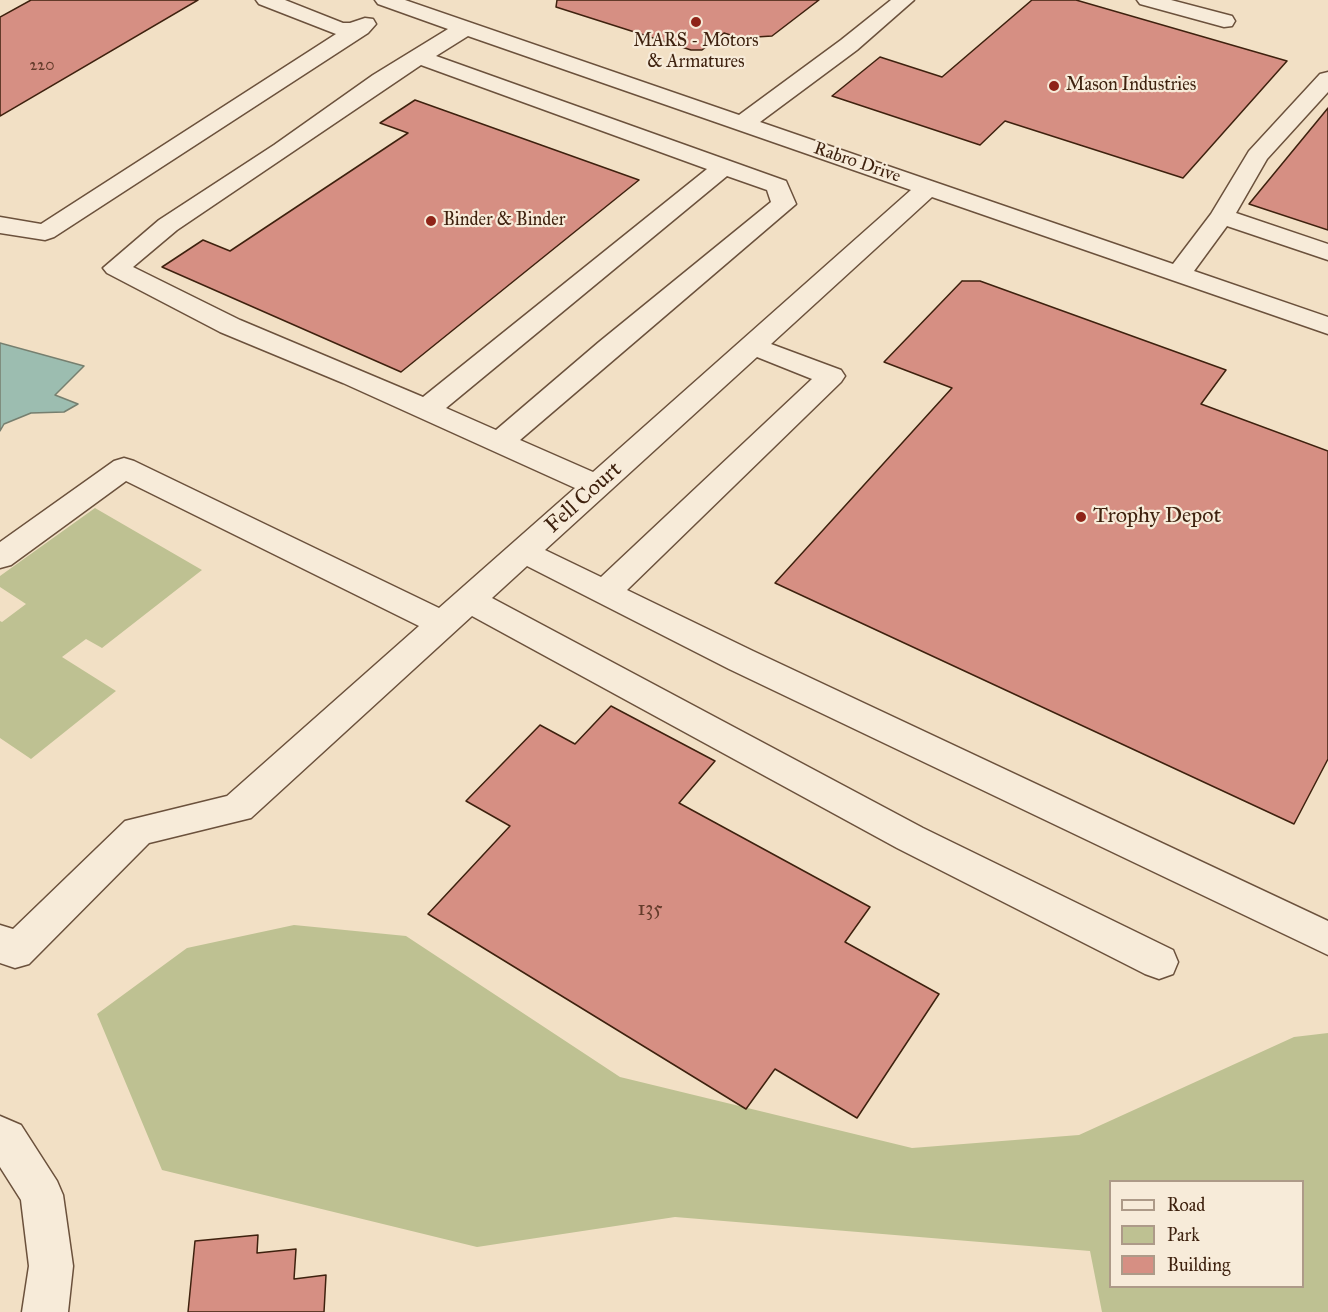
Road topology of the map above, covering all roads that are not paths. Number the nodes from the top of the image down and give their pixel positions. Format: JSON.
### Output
{"nodes":[{"id":1,"x":266,"y":0,"type":"edge"},
{"id":2,"x":904,"y":0,"type":"edge"},
{"id":3,"x":1147,"y":0,"type":"edge"},
{"id":4,"x":392,"y":2,"type":"edge"},
{"id":5,"x":1224,"y":21,"type":"dead end"},
{"id":6,"x":360,"y":27,"type":"junction"},
{"id":7,"x":465,"y":28,"type":"junction"},
{"id":8,"x":419,"y":57,"type":"junction"},
{"id":9,"x":1328,"y":79,"type":"edge"},
{"id":10,"x":743,"y":123,"type":"junction"},
{"id":11,"x":725,"y":166,"type":"junction"},
{"id":12,"x":929,"y":187,"type":"junction"},
{"id":13,"x":1222,"y":216,"type":"junction"},
{"id":14,"x":0,"y":225,"type":"edge"},
{"id":15,"x":1328,"y":252,"type":"edge"},
{"id":16,"x":1179,"y":274,"type":"junction"},
{"id":17,"x":1328,"y":326,"type":"edge"},
{"id":18,"x":753,"y":346,"type":"junction"},
{"id":19,"x":425,"y":410,"type":"junction"},
{"id":20,"x":499,"y":443,"type":"junction"},
{"id":21,"x":597,"y":486,"type":"junction"},
{"id":22,"x":524,"y":552,"type":"junction"},
{"id":23,"x":0,"y":557,"type":"edge"},
{"id":24,"x":605,"y":592,"type":"junction"},
{"id":25,"x":470,"y":600,"type":"junction"},
{"id":26,"x":443,"y":624,"type":"junction"},
{"id":27,"x":1327,"y":935,"type":"edge"},
{"id":28,"x":0,"y":941,"type":"edge"},
{"id":29,"x":1159,"y":962,"type":"dead end"},
{"id":30,"x":0,"y":1135,"type":"edge"},
{"id":31,"x":45,"y":1312,"type":"edge"}],
"edges":[{"from":1,"to":6,"type":"street"},
{"from":2,"to":10,"type":"street"},
{"from":3,"to":5,"type":"street"},
{"from":4,"to":6,"type":"street"},
{"from":4,"to":7,"type":"street","name":"Rabro Drive"},
{"from":6,"to":14,"type":"street"},
{"from":7,"to":8,"type":"street"},
{"from":7,"to":10,"type":"street","name":"Rabro Drive"},
{"from":8,"to":11,"type":"street"},
{"from":8,"to":19,"type":"street"},
{"from":9,"to":13,"type":"street"},
{"from":10,"to":12,"type":"street","name":"Rabro Drive"},
{"from":11,"to":19,"type":"street"},
{"from":11,"to":20,"type":"street"},
{"from":12,"to":16,"type":"street","name":"Rabro Drive"},
{"from":12,"to":18,"type":"street","name":"Fell Court"},
{"from":13,"to":15,"type":"street"},
{"from":13,"to":16,"type":"street"},
{"from":16,"to":17,"type":"street","name":"Rabro Drive"},
{"from":18,"to":21,"type":"street","name":"Fell Court"},
{"from":18,"to":24,"type":"street"},
{"from":19,"to":20,"type":"street"},
{"from":20,"to":21,"type":"street"},
{"from":21,"to":22,"type":"street","name":"Fell Court"},
{"from":22,"to":24,"type":"street"},
{"from":22,"to":25,"type":"street","name":"Fell Court"},
{"from":23,"to":26,"type":"street"},
{"from":24,"to":27,"type":"street"},
{"from":25,"to":26,"type":"street","name":"Fell Court"},
{"from":25,"to":29,"type":"street"},
{"from":26,"to":28,"type":"street","name":"Fell Court"},
{"from":30,"to":31,"type":"street"}]}
